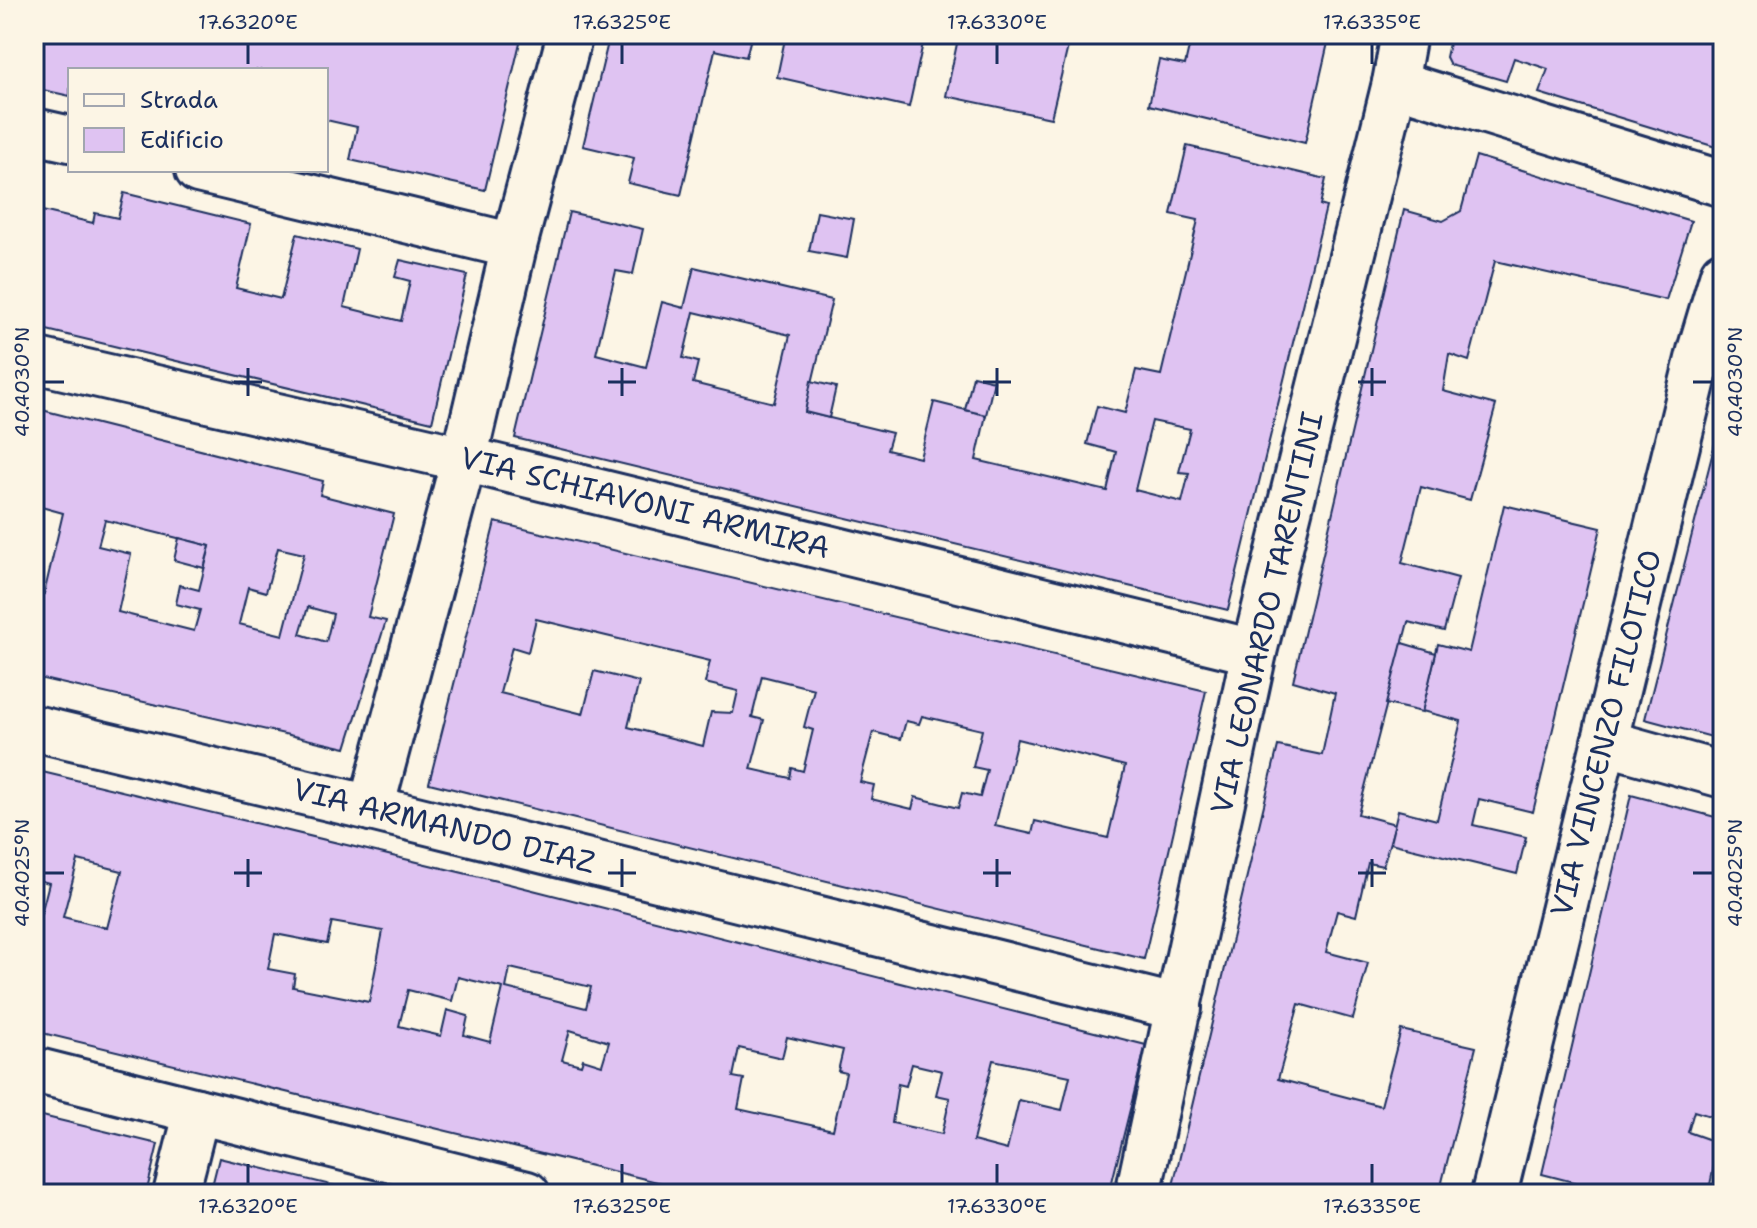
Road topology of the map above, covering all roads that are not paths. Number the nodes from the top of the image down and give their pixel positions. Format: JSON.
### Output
{"nodes":[{"id":1,"x":570,"y":34,"type":"edge"},
{"id":2,"x":1404,"y":34,"type":"edge"},
{"id":3,"x":1395,"y":83,"type":"junction"},
{"id":4,"x":34,"y":131,"type":"edge"},
{"id":5,"x":68,"y":139,"type":"edge"},
{"id":6,"x":206,"y":172,"type":"edge"},
{"id":7,"x":1723,"y":184,"type":"edge"},
{"id":8,"x":514,"y":246,"type":"junction"},
{"id":9,"x":1723,"y":274,"type":"edge"},
{"id":10,"x":34,"y":360,"type":"edge"},
{"id":11,"x":464,"y":459,"type":"junction"},
{"id":12,"x":1254,"y":652,"type":"junction"},
{"id":13,"x":34,"y":728,"type":"edge"},
{"id":14,"x":1604,"y":742,"type":"junction"},
{"id":15,"x":1723,"y":775,"type":"edge"},
{"id":16,"x":371,"y":808,"type":"junction"},
{"id":17,"x":1179,"y":1008,"type":"junction"},
{"id":18,"x":34,"y":1070,"type":"edge"},
{"id":19,"x":197,"y":1111,"type":"junction"},
{"id":20,"x":176,"y":1194,"type":"edge"},
{"id":21,"x":527,"y":1194,"type":"edge"},
{"id":22,"x":1138,"y":1194,"type":"edge"},
{"id":23,"x":1494,"y":1194,"type":"edge"}],
"edges":[{"from":1,"to":8,"type":"street"},
{"from":2,"to":3,"type":"street","name":"VIA LEONARDO TARENTINI"},
{"from":3,"to":7,"type":"street"},
{"from":3,"to":12,"type":"street","name":"VIA LEONARDO TARENTINI"},
{"from":4,"to":5,"type":"street"},
{"from":6,"to":8,"type":"street"},
{"from":8,"to":11,"type":"street"},
{"from":9,"to":14,"type":"street","name":"VIA VINCENZO FILOTICO"},
{"from":10,"to":11,"type":"street","name":"VIA SCHIAVONI ARMIRA"},
{"from":11,"to":12,"type":"street","name":"VIA SCHIAVONI ARMIRA"},
{"from":11,"to":16,"type":"street"},
{"from":12,"to":17,"type":"street","name":"VIA LEONARDO TARENTINI"},
{"from":13,"to":16,"type":"street","name":"VIA ARMANDO DIAZ"},
{"from":14,"to":15,"type":"street"},
{"from":14,"to":23,"type":"street","name":"VIA VINCENZO FILOTICO"},
{"from":16,"to":17,"type":"street","name":"VIA ARMANDO DIAZ"},
{"from":17,"to":22,"type":"street","name":"VIA LEONARDO TARENTINI"},
{"from":18,"to":19,"type":"street"},
{"from":19,"to":20,"type":"street"},
{"from":19,"to":21,"type":"street"}]}
